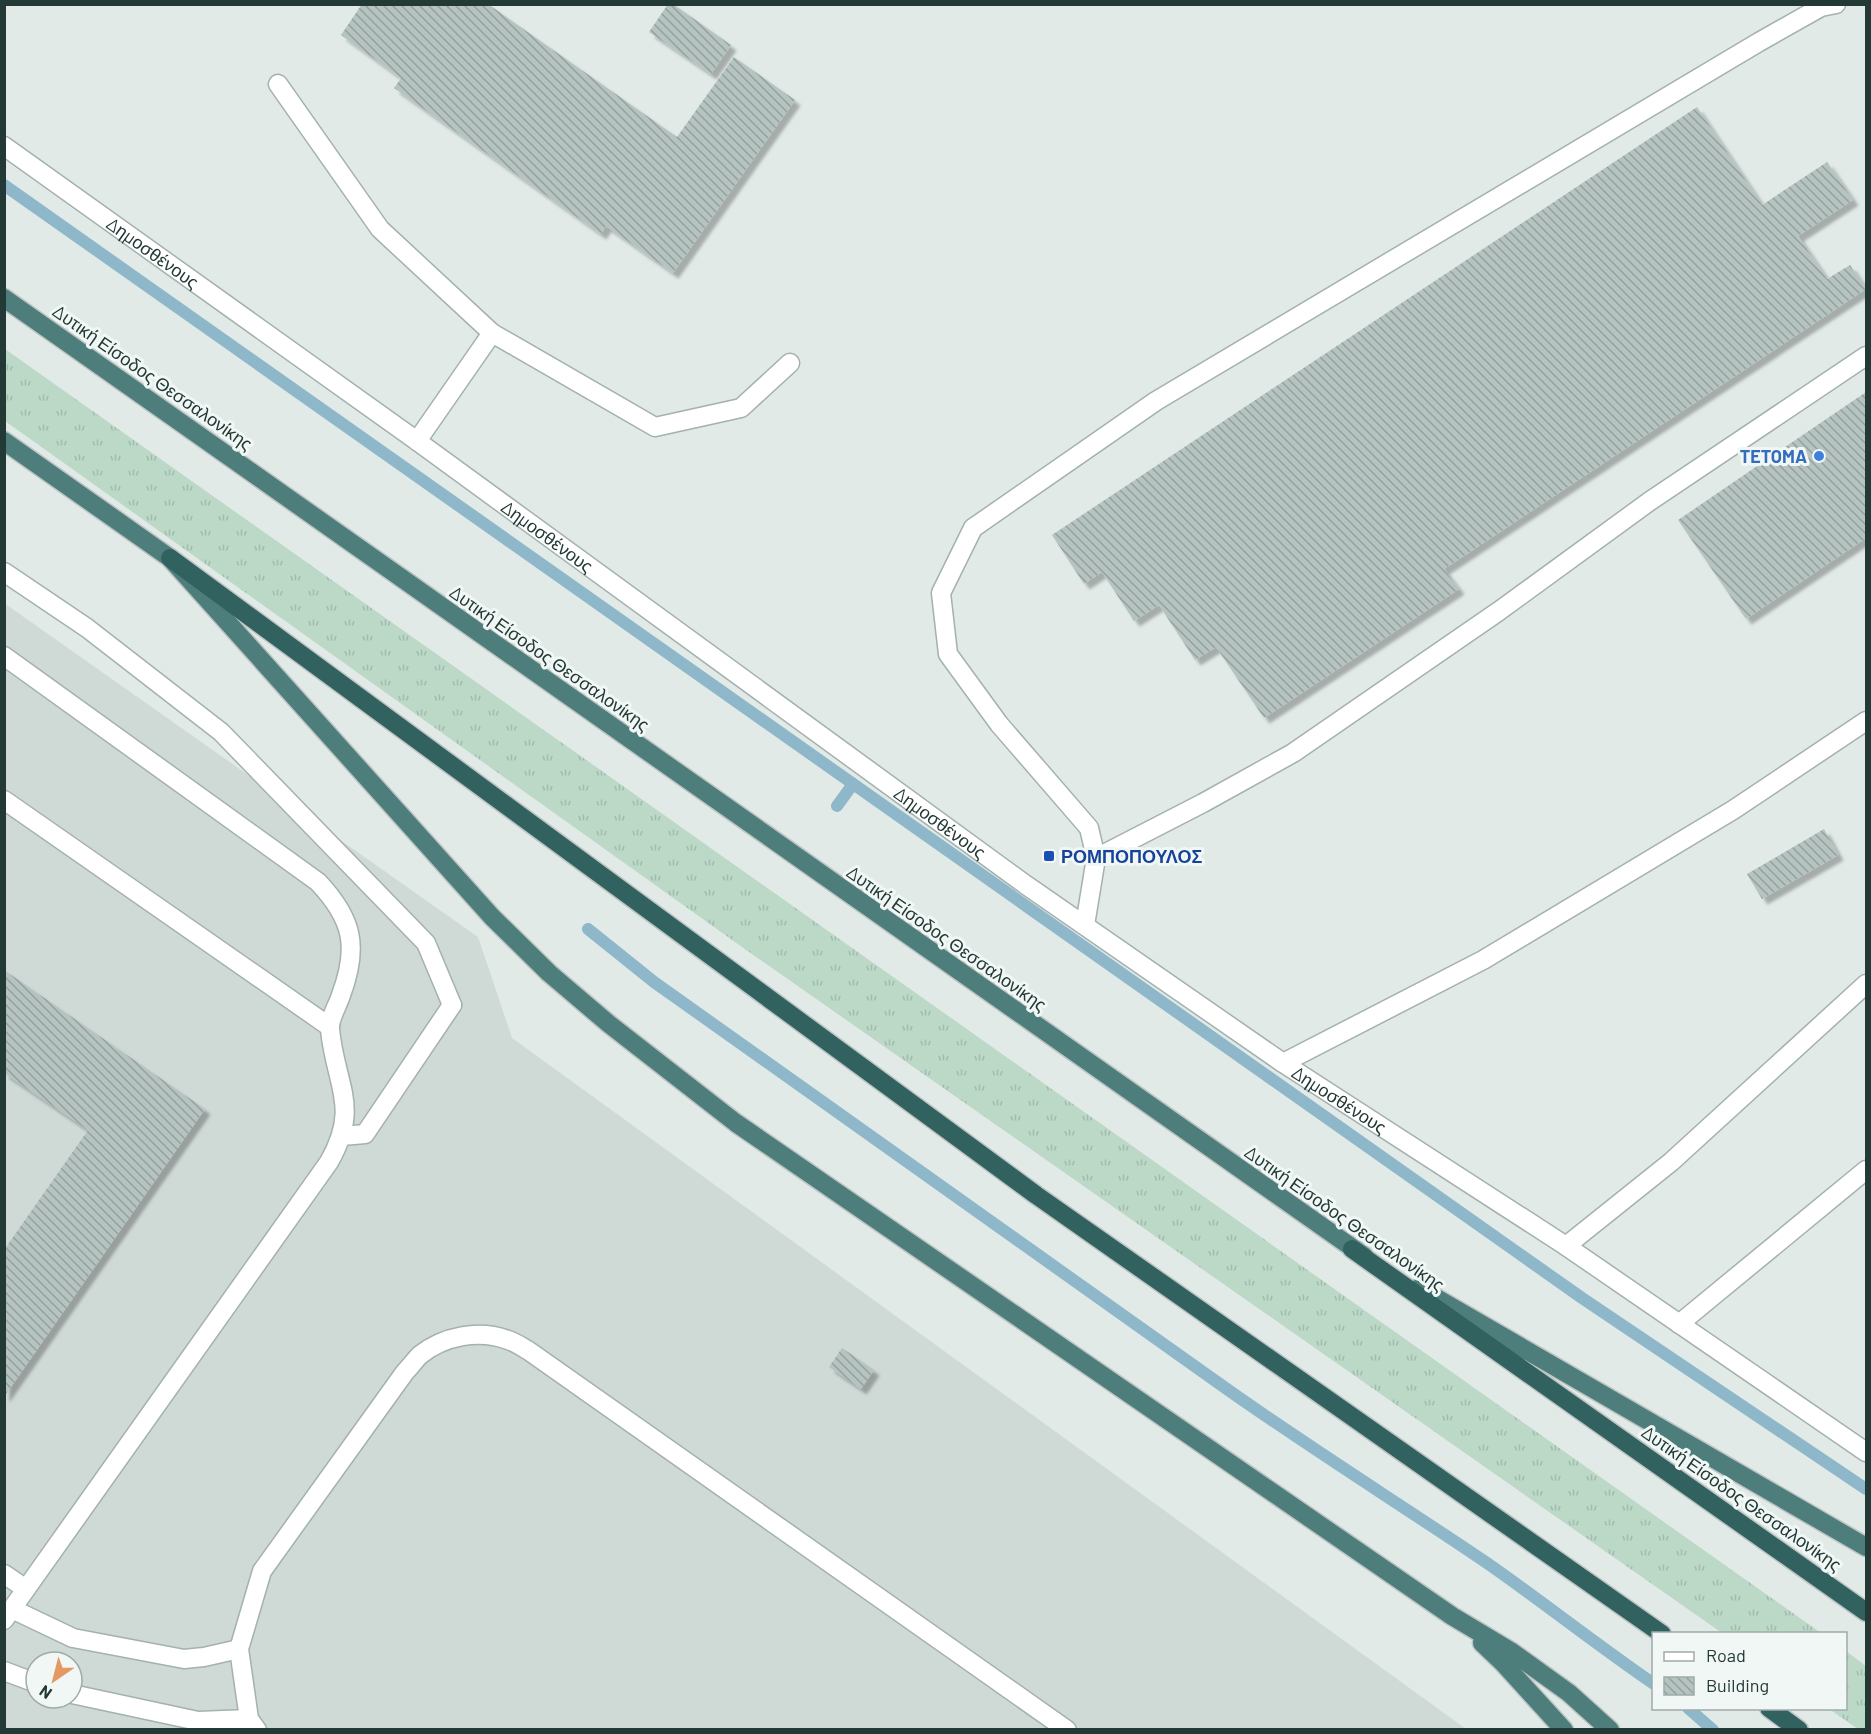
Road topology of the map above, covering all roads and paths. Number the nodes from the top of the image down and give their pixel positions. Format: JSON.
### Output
{"nodes":[{"id":1,"x":1836,"y":4,"type":"edge"},
{"id":2,"x":278,"y":84,"type":"dead end"},
{"id":3,"x":4,"y":146,"type":"edge"},
{"id":4,"x":4,"y":298,"type":"edge"},
{"id":5,"x":492,"y":333,"type":"junction"},
{"id":6,"x":1866,"y":356,"type":"edge"},
{"id":7,"x":790,"y":363,"type":"dead end"},
{"id":8,"x":4,"y":441,"type":"edge"},
{"id":9,"x":417,"y":441,"type":"junction"},
{"id":10,"x":170,"y":558,"type":"junction"},
{"id":11,"x":4,"y":572,"type":"edge"},
{"id":12,"x":4,"y":656,"type":"edge"},
{"id":13,"x":1866,"y":721,"type":"edge"},
{"id":14,"x":4,"y":800,"type":"edge"},
{"id":15,"x":1096,"y":858,"type":"junction"},
{"id":16,"x":1085,"y":925,"type":"junction"},
{"id":17,"x":1866,"y":984,"type":"edge"},
{"id":18,"x":330,"y":1027,"type":"junction"},
{"id":19,"x":1283,"y":1063,"type":"junction"},
{"id":20,"x":342,"y":1136,"type":"junction"},
{"id":21,"x":1866,"y":1170,"type":"edge"},
{"id":22,"x":1566,"y":1246,"type":"junction"},
{"id":23,"x":1352,"y":1249,"type":"junction"},
{"id":24,"x":1679,"y":1324,"type":"junction"},
{"id":25,"x":1866,"y":1452,"type":"edge"},
{"id":26,"x":1866,"y":1547,"type":"edge"},
{"id":27,"x":4,"y":1574,"type":"edge"},
{"id":28,"x":26,"y":1589,"type":"junction"},
{"id":29,"x":1866,"y":1612,"type":"edge"},
{"id":30,"x":8,"y":1615,"type":"edge"},
{"id":31,"x":1452,"y":1616,"type":"junction"},
{"id":32,"x":1659,"y":1632,"type":"edge"},
{"id":33,"x":239,"y":1649,"type":"junction"},
{"id":34,"x":4,"y":1671,"type":"edge"},
{"id":35,"x":24,"y":1678,"type":"edge"},
{"id":36,"x":84,"y":1697,"type":"edge"},
{"id":37,"x":1772,"y":1710,"type":"edge"},
{"id":38,"x":253,"y":1724,"type":"edge"},
{"id":39,"x":1067,"y":1730,"type":"edge"},
{"id":40,"x":1564,"y":1730,"type":"edge"},
{"id":41,"x":1610,"y":1730,"type":"edge"},
{"id":42,"x":1799,"y":1730,"type":"edge"}],
"edges":[{"from":1,"to":15,"type":"street"},
{"from":2,"to":5,"type":"street"},
{"from":3,"to":9,"type":"street","name":"Δημοσθένους"},
{"from":4,"to":23,"type":"highway","name":"Δυτική Είσοδος Θεσσαλονίκης"},
{"from":5,"to":7,"type":"street"},
{"from":5,"to":9,"type":"street"},
{"from":6,"to":15,"type":"street"},
{"from":8,"to":10,"type":"highway"},
{"from":9,"to":16,"type":"street","name":"Δημοσθένους"},
{"from":10,"to":31,"type":"highway"},
{"from":10,"to":32,"type":"highway"},
{"from":11,"to":20,"type":"street"},
{"from":12,"to":18,"type":"street"},
{"from":13,"to":19,"type":"street"},
{"from":14,"to":18,"type":"street"},
{"from":15,"to":16,"type":"street"},
{"from":16,"to":19,"type":"street","name":"Δημοσθένους"},
{"from":17,"to":22,"type":"street"},
{"from":18,"to":20,"type":"street"},
{"from":19,"to":22,"type":"street","name":"Δημοσθένους"},
{"from":20,"to":28,"type":"street"},
{"from":21,"to":24,"type":"street"},
{"from":22,"to":24,"type":"street","name":"Δημοσθένους"},
{"from":23,"to":26,"type":"highway"},
{"from":23,"to":29,"type":"highway","name":"Δυτική Είσοδος Θεσσαλονίκης"},
{"from":24,"to":25,"type":"street","name":"Δημοσθένους"},
{"from":27,"to":28,"type":"street"},
{"from":28,"to":30,"type":"street"},
{"from":30,"to":33,"type":"street"},
{"from":31,"to":40,"type":"highway"},
{"from":31,"to":41,"type":"highway"},
{"from":33,"to":38,"type":"street"},
{"from":33,"to":39,"type":"street"},
{"from":34,"to":35,"type":"street"},
{"from":36,"to":38,"type":"street"},
{"from":37,"to":42,"type":"highway"}]}
